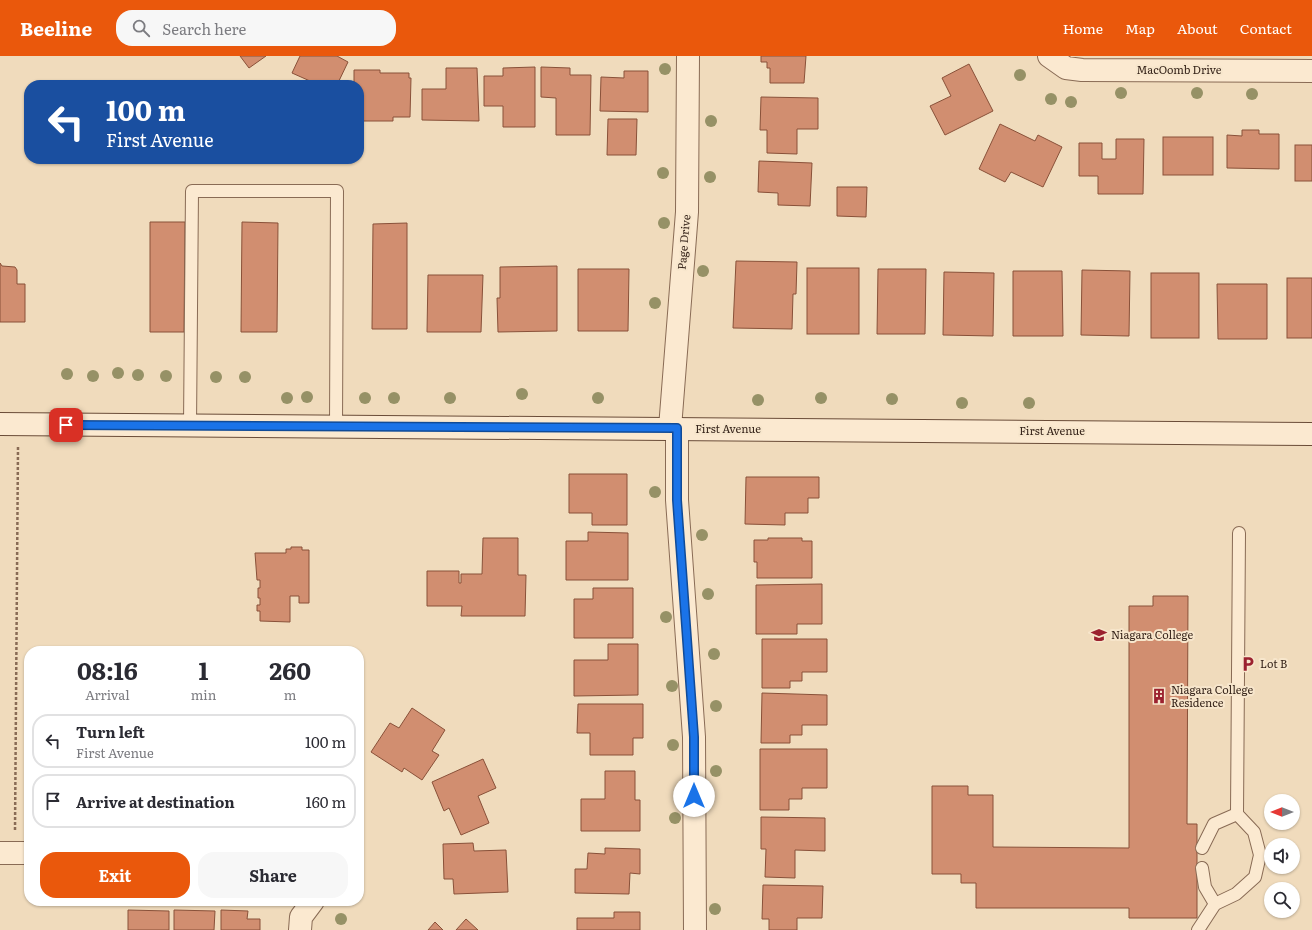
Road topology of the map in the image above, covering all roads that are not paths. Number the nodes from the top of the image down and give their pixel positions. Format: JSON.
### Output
{"nodes":[{"id":1,"x":688,"y":56,"type":"edge"},
{"id":2,"x":1049,"y":56,"type":"edge"},
{"id":3,"x":1312,"y":71,"type":"edge"},
{"id":4,"x":9,"y":424,"type":"edge"},
{"id":5,"x":190,"y":426,"type":"junction"},
{"id":6,"x":336,"y":426,"type":"junction"},
{"id":7,"x":674,"y":428,"type":"junction"},
{"id":8,"x":1312,"y":434,"type":"edge"},
{"id":9,"x":1239,"y":533,"type":"dead end"},
{"id":10,"x":1237,"y":814,"type":"junction"},
{"id":11,"x":1202,"y":848,"type":"dead end"},
{"id":12,"x":1202,"y":868,"type":"dead end"},
{"id":13,"x":1215,"y":904,"type":"junction"},
{"id":14,"x":309,"y":906,"type":"edge"},
{"id":15,"x":300,"y":930,"type":"edge"},
{"id":16,"x":695,"y":930,"type":"edge"},
{"id":17,"x":1198,"y":930,"type":"edge"}],
"edges":[{"from":1,"to":7,"type":"street","name":"Page Drive"},
{"from":2,"to":3,"type":"street","name":"MacOomb Drive"},
{"from":4,"to":5,"type":"street","name":"First Avenue"},
{"from":5,"to":6,"type":"street","name":"First Avenue"},
{"from":5,"to":6,"type":"lane"},
{"from":6,"to":7,"type":"street","name":"First Avenue"},
{"from":7,"to":8,"type":"street","name":"First Avenue"},
{"from":7,"to":16,"type":"street","name":"Page Drive"},
{"from":9,"to":10,"type":"lane"},
{"from":10,"to":11,"type":"lane"},
{"from":10,"to":13,"type":"lane"},
{"from":12,"to":13,"type":"lane"},
{"from":13,"to":17,"type":"lane"},
{"from":14,"to":15,"type":"street"}]}
